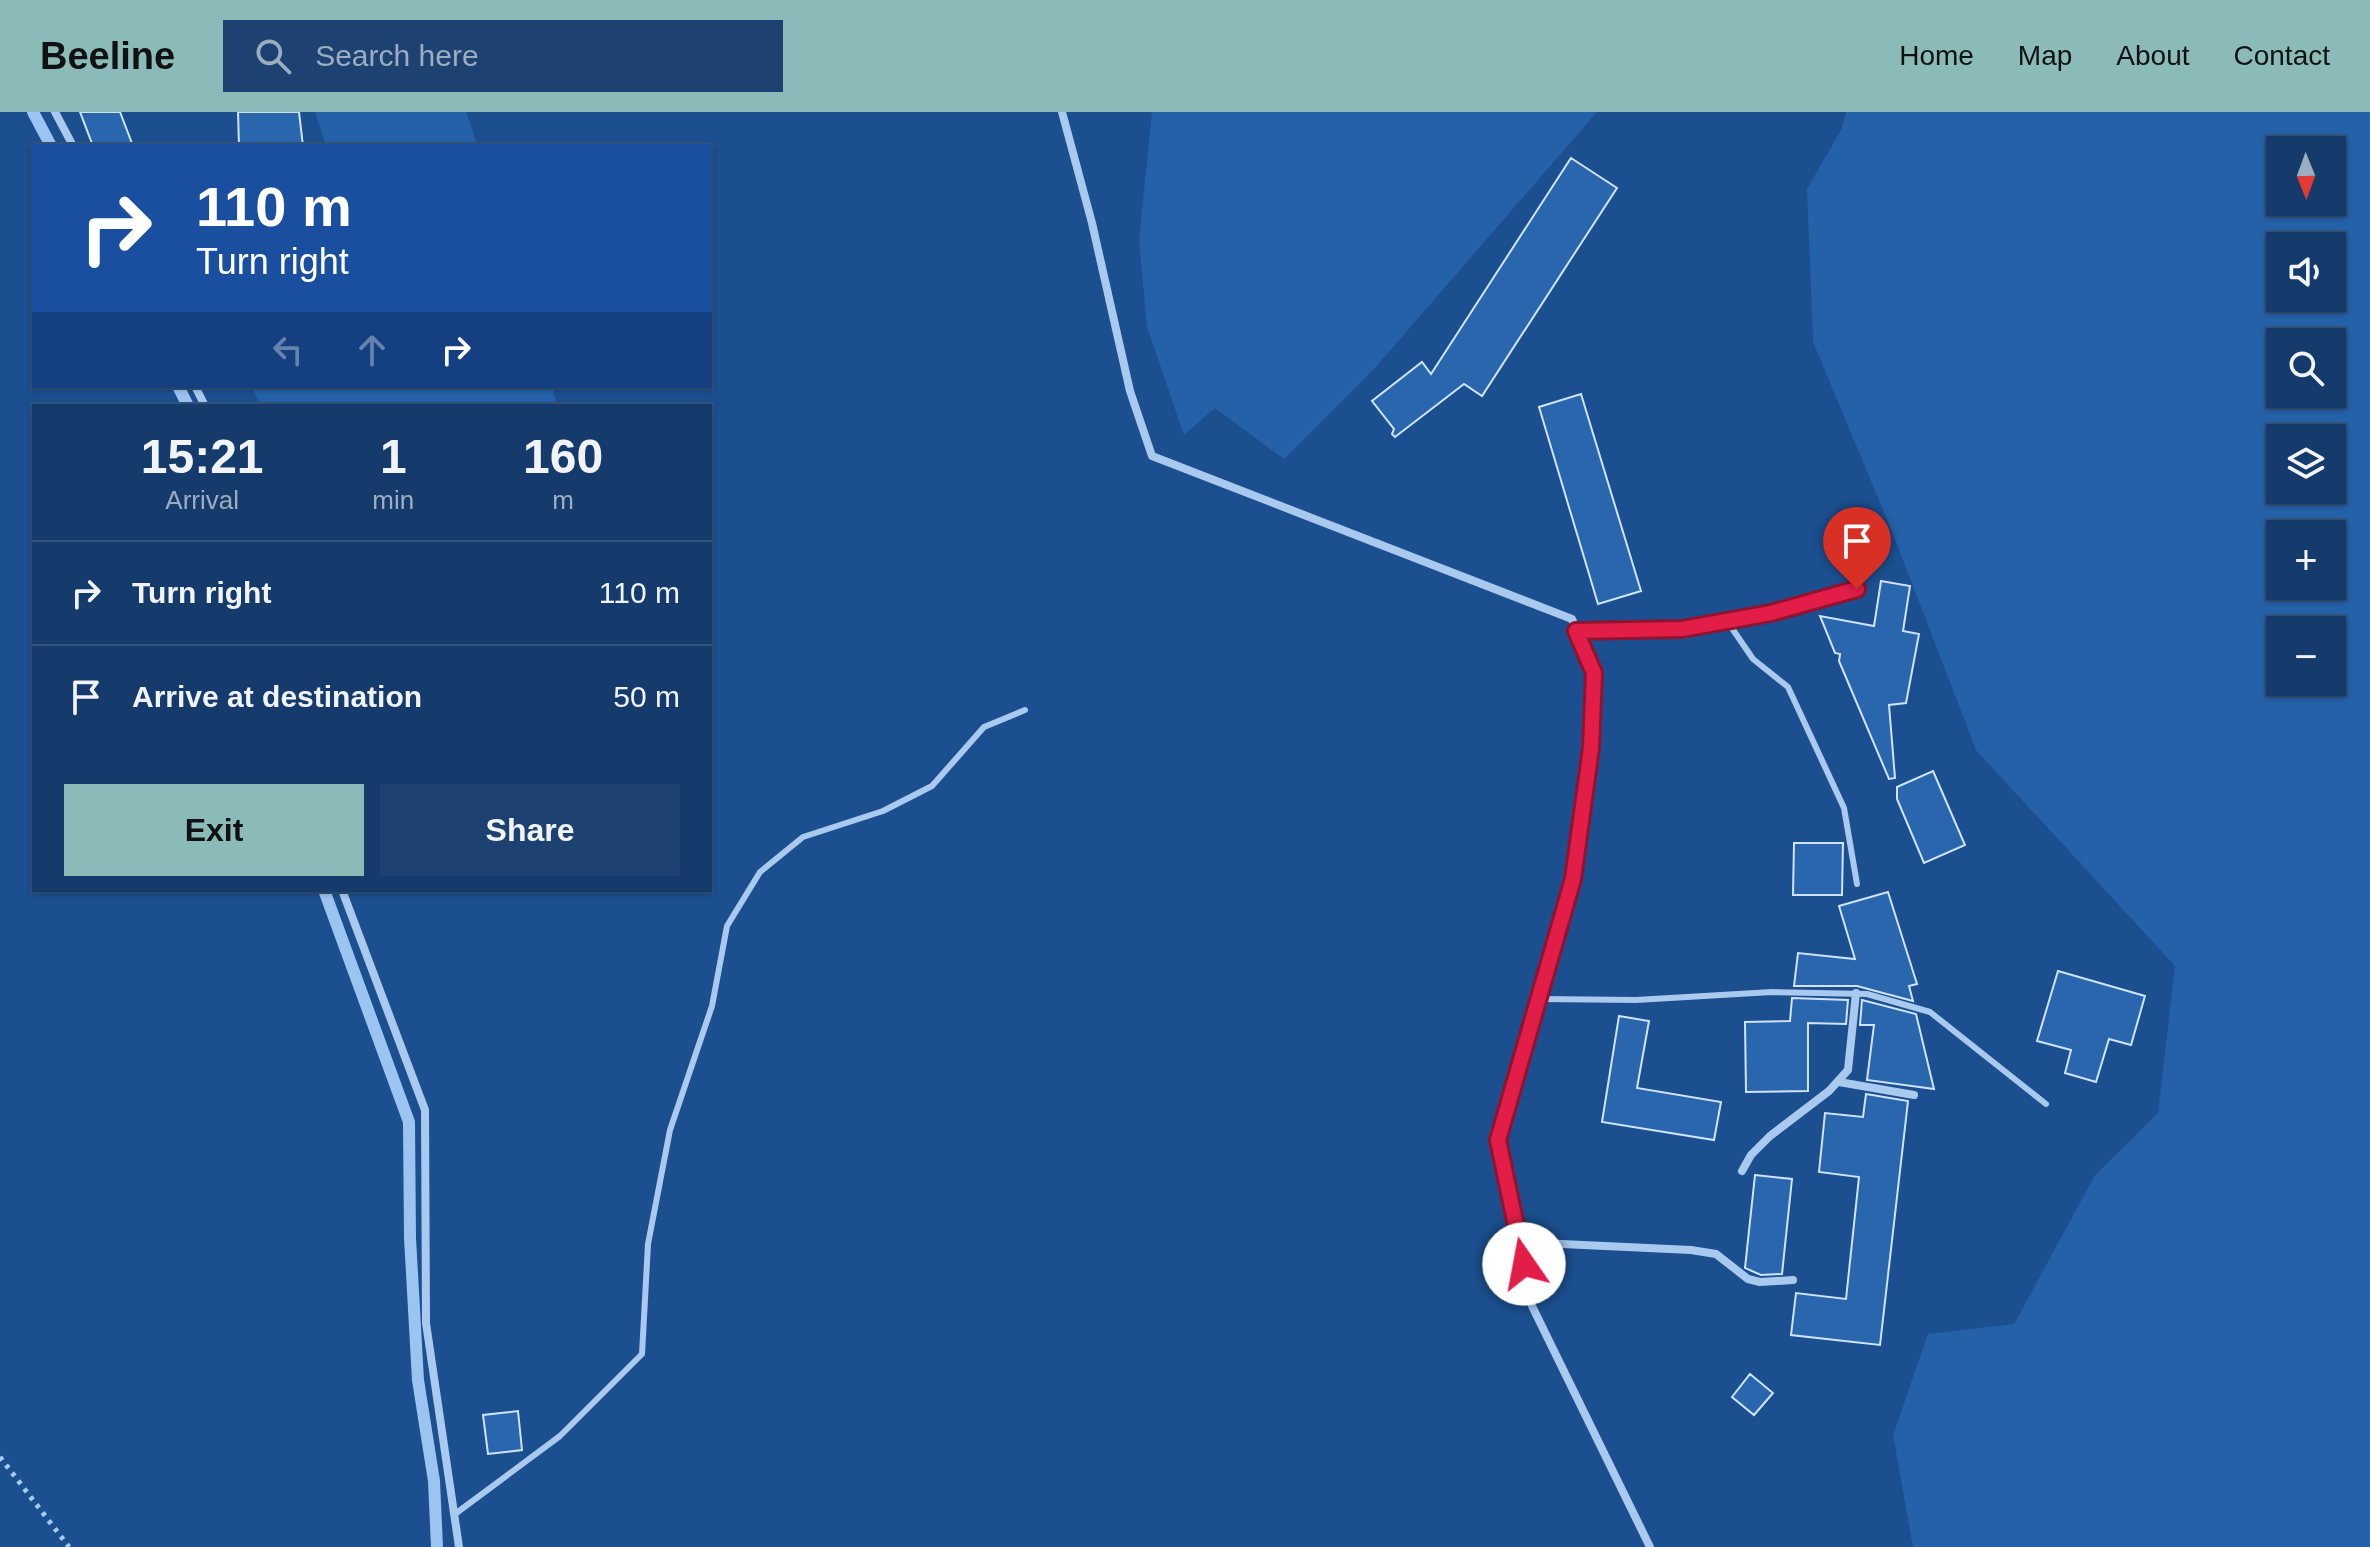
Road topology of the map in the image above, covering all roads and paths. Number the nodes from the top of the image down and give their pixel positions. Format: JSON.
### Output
{"nodes":[{"id":1,"x":55,"y":112,"type":"edge"},
{"id":2,"x":1062,"y":112,"type":"edge"},
{"id":3,"x":72,"y":144,"type":"edge"},
{"id":4,"x":1857,"y":589,"type":"dead end"},
{"id":5,"x":1727,"y":621,"type":"junction"},
{"id":6,"x":1576,"y":631,"type":"junction"},
{"id":7,"x":1025,"y":710,"type":"dead end"},
{"id":8,"x":1857,"y":884,"type":"dead end"},
{"id":9,"x":343,"y":892,"type":"edge"},
{"id":10,"x":1856,"y":993,"type":"junction"},
{"id":11,"x":1540,"y":999,"type":"junction"},
{"id":12,"x":1839,"y":1082,"type":"junction"},
{"id":13,"x":1914,"y":1095,"type":"dead end"},
{"id":14,"x":2046,"y":1104,"type":"dead end"},
{"id":15,"x":1742,"y":1171,"type":"dead end"},
{"id":16,"x":1519,"y":1242,"type":"junction"},
{"id":17,"x":1793,"y":1280,"type":"dead end"},
{"id":18,"x":0,"y":1457,"type":"edge"},
{"id":19,"x":455,"y":1514,"type":"junction"},
{"id":20,"x":69,"y":1547,"type":"edge"},
{"id":21,"x":459,"y":1547,"type":"edge"},
{"id":22,"x":1650,"y":1547,"type":"edge"}],
"edges":[{"from":1,"to":3,"type":"street"},
{"from":2,"to":6,"type":"street"},
{"from":4,"to":5,"type":"lane"},
{"from":5,"to":6,"type":"lane"},
{"from":5,"to":8,"type":"lane"},
{"from":6,"to":11,"type":"street"},
{"from":7,"to":19,"type":"lane"},
{"from":9,"to":19,"type":"street"},
{"from":10,"to":11,"type":"lane"},
{"from":10,"to":12,"type":"street"},
{"from":10,"to":14,"type":"lane"},
{"from":11,"to":16,"type":"street"},
{"from":12,"to":13,"type":"street"},
{"from":12,"to":15,"type":"street"},
{"from":16,"to":17,"type":"street"},
{"from":16,"to":22,"type":"street"},
{"from":18,"to":20,"type":"path"},
{"from":19,"to":21,"type":"street"}]}
